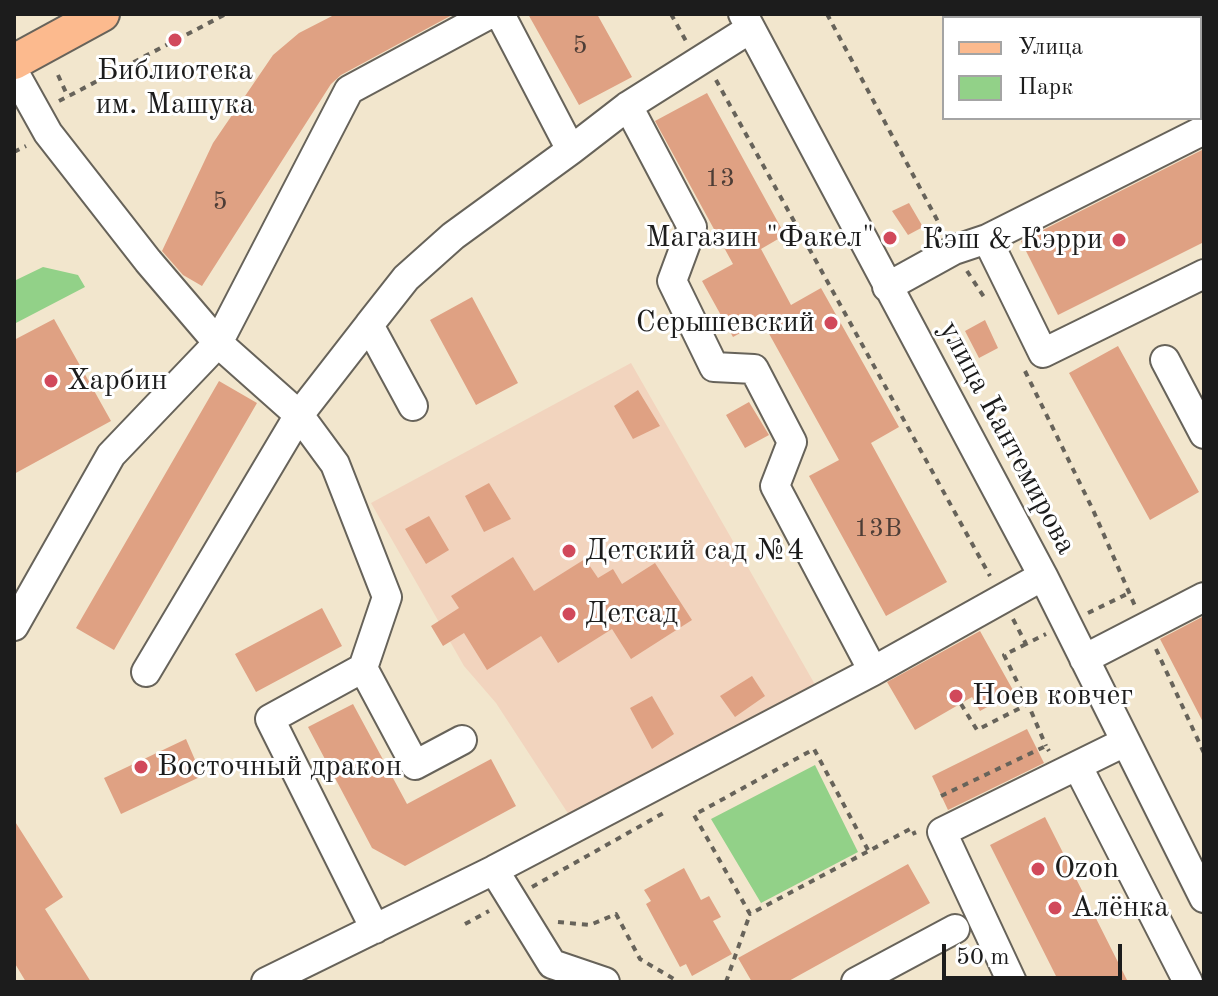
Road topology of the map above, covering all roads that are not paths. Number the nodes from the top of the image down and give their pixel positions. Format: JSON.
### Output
{"nodes":[{"id":1,"x":102,"y":14,"type":"edge"},
{"id":2,"x":490,"y":14,"type":"edge"},
{"id":3,"x":500,"y":14,"type":"edge"},
{"id":4,"x":747,"y":22,"type":"edge"},
{"id":5,"x":14,"y":62,"type":"edge"},
{"id":6,"x":14,"y":72,"type":"edge"},
{"id":7,"x":628,"y":106,"type":"junction"},
{"id":8,"x":25,"y":118,"type":"edge"},
{"id":9,"x":1204,"y":130,"type":"edge"},
{"id":10,"x":571,"y":150,"type":"junction"},
{"id":11,"x":987,"y":239,"type":"junction"},
{"id":12,"x":1204,"y":274,"type":"edge"},
{"id":13,"x":887,"y":287,"type":"junction"},
{"id":14,"x":369,"y":325,"type":"junction"},
{"id":15,"x":218,"y":343,"type":"junction"},
{"id":16,"x":1165,"y":360,"type":"dead end"},
{"id":17,"x":413,"y":406,"type":"dead end"},
{"id":18,"x":299,"y":415,"type":"junction"},
{"id":19,"x":1204,"y":434,"type":"edge"},
{"id":20,"x":1043,"y":576,"type":"junction"},
{"id":21,"x":1204,"y":597,"type":"edge"},
{"id":22,"x":14,"y":626,"type":"edge"},
{"id":23,"x":1084,"y":659,"type":"junction"},
{"id":24,"x":363,"y":668,"type":"junction"},
{"id":25,"x":873,"y":671,"type":"junction"},
{"id":26,"x":146,"y":672,"type":"dead end"},
{"id":27,"x":462,"y":740,"type":"dead end"},
{"id":28,"x":1125,"y":742,"type":"junction"},
{"id":29,"x":1078,"y":767,"type":"junction"},
{"id":30,"x":494,"y":870,"type":"junction"},
{"id":31,"x":1204,"y":898,"type":"edge"},
{"id":32,"x":375,"y":929,"type":"junction"},
{"id":33,"x":955,"y":929,"type":"dead end"},
{"id":34,"x":1010,"y":981,"type":"edge"},
{"id":35,"x":266,"y":982,"type":"edge"},
{"id":36,"x":605,"y":982,"type":"edge"},
{"id":37,"x":856,"y":982,"type":"edge"},
{"id":38,"x":1188,"y":982,"type":"edge"}],
"edges":[{"from":1,"to":5,"type":"main road"},
{"from":2,"to":15,"type":"street"},
{"from":3,"to":10,"type":"street"},
{"from":4,"to":7,"type":"street"},
{"from":4,"to":13,"type":"street","name":"улица Кантемирова"},
{"from":6,"to":8,"type":"street"},
{"from":7,"to":10,"type":"street"},
{"from":7,"to":25,"type":"street"},
{"from":8,"to":15,"type":"street"},
{"from":9,"to":11,"type":"street"},
{"from":10,"to":14,"type":"street"},
{"from":11,"to":12,"type":"street"},
{"from":11,"to":13,"type":"street"},
{"from":13,"to":20,"type":"street","name":"улица Кантемирова"},
{"from":14,"to":17,"type":"street"},
{"from":14,"to":18,"type":"street"},
{"from":15,"to":18,"type":"street"},
{"from":15,"to":22,"type":"street"},
{"from":16,"to":19,"type":"street"},
{"from":18,"to":24,"type":"street"},
{"from":18,"to":26,"type":"street"},
{"from":20,"to":23,"type":"street","name":"улица Кантемирова"},
{"from":20,"to":25,"type":"street"},
{"from":21,"to":23,"type":"street"},
{"from":23,"to":28,"type":"street","name":"улица Кантемирова"},
{"from":24,"to":27,"type":"street"},
{"from":24,"to":32,"type":"street"},
{"from":25,"to":30,"type":"street"},
{"from":28,"to":29,"type":"street"},
{"from":28,"to":31,"type":"street","name":"улица Кантемирова"},
{"from":29,"to":34,"type":"street"},
{"from":29,"to":38,"type":"street"},
{"from":30,"to":32,"type":"street"},
{"from":30,"to":36,"type":"street"},
{"from":32,"to":35,"type":"street"},
{"from":33,"to":37,"type":"street"}]}
